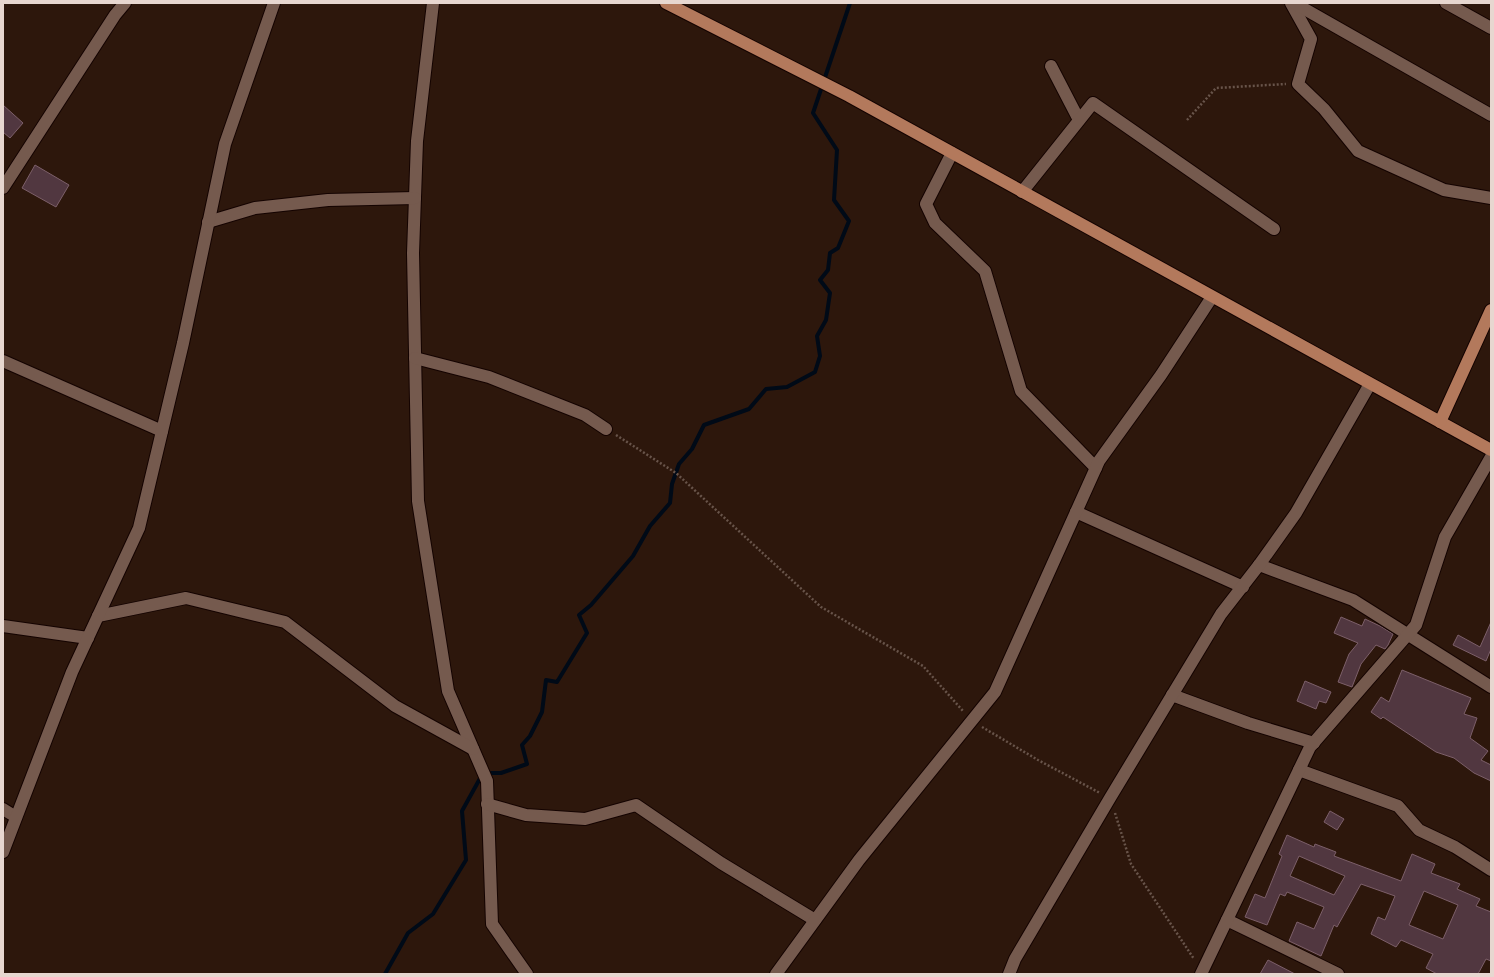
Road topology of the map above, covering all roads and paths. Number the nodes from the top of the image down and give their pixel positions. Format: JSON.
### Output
{"nodes":[{"id":1,"x":125,"y":3,"type":"edge"},
{"id":2,"x":274,"y":3,"type":"edge"},
{"id":3,"x":433,"y":3,"type":"edge"},
{"id":4,"x":666,"y":3,"type":"edge"},
{"id":5,"x":1291,"y":3,"type":"edge"},
{"id":6,"x":1294,"y":3,"type":"edge"},
{"id":7,"x":1452,"y":4,"type":"edge"},
{"id":8,"x":1491,"y":28,"type":"edge"},
{"id":9,"x":1051,"y":66,"type":"dead end"},
{"id":10,"x":1298,"y":84,"type":"junction"},
{"id":11,"x":1491,"y":115,"type":"edge"},
{"id":12,"x":1080,"y":120,"type":"junction"},
{"id":13,"x":1187,"y":120,"type":"dead end"},
{"id":14,"x":952,"y":153,"type":"junction"},
{"id":15,"x":4,"y":184,"type":"edge"},
{"id":16,"x":1022,"y":192,"type":"junction"},
{"id":17,"x":415,"y":198,"type":"junction"},
{"id":18,"x":1491,"y":198,"type":"edge"},
{"id":19,"x":208,"y":222,"type":"junction"},
{"id":20,"x":1274,"y":229,"type":"dead end"},
{"id":21,"x":1212,"y":297,"type":"junction"},
{"id":22,"x":1491,"y":310,"type":"edge"},
{"id":23,"x":415,"y":358,"type":"junction"},
{"id":24,"x":3,"y":361,"type":"edge"},
{"id":25,"x":1370,"y":384,"type":"junction"},
{"id":26,"x":1440,"y":422,"type":"junction"},
{"id":27,"x":606,"y":429,"type":"joint"},
{"id":28,"x":162,"y":431,"type":"junction"},
{"id":29,"x":1491,"y":450,"type":"edge"},
{"id":30,"x":1491,"y":457,"type":"edge"},
{"id":31,"x":1096,"y":468,"type":"junction"},
{"id":32,"x":1076,"y":512,"type":"junction"},
{"id":33,"x":1260,"y":565,"type":"junction"},
{"id":34,"x":1242,"y":587,"type":"junction"},
{"id":35,"x":98,"y":616,"type":"junction"},
{"id":36,"x":3,"y":626,"type":"edge"},
{"id":37,"x":1408,"y":635,"type":"junction"},
{"id":38,"x":88,"y":638,"type":"junction"},
{"id":39,"x":1491,"y":687,"type":"edge"},
{"id":40,"x":1172,"y":695,"type":"junction"},
{"id":41,"x":972,"y":720,"type":"junction"},
{"id":42,"x":1314,"y":743,"type":"junction"},
{"id":43,"x":473,"y":749,"type":"junction"},
{"id":44,"x":1299,"y":770,"type":"junction"},
{"id":45,"x":1110,"y":798,"type":"junction"},
{"id":46,"x":487,"y":804,"type":"junction"},
{"id":47,"x":3,"y":809,"type":"edge"},
{"id":48,"x":16,"y":817,"type":"junction"},
{"id":49,"x":3,"y":852,"type":"edge"},
{"id":50,"x":1491,"y":870,"type":"edge"},
{"id":51,"x":815,"y":920,"type":"junction"},
{"id":52,"x":1227,"y":920,"type":"junction"},
{"id":53,"x":1202,"y":972,"type":"edge"},
{"id":54,"x":528,"y":974,"type":"edge"},
{"id":55,"x":776,"y":974,"type":"edge"},
{"id":56,"x":1009,"y":974,"type":"edge"},
{"id":57,"x":1338,"y":974,"type":"edge"}],
"edges":[{"from":1,"to":15,"type":"street"},
{"from":2,"to":19,"type":"street"},
{"from":3,"to":17,"type":"street"},
{"from":4,"to":14,"type":"main road"},
{"from":5,"to":10,"type":"street"},
{"from":6,"to":11,"type":"street"},
{"from":7,"to":8,"type":"street"},
{"from":9,"to":12,"type":"street"},
{"from":10,"to":13,"type":"path"},
{"from":10,"to":18,"type":"street"},
{"from":12,"to":16,"type":"street"},
{"from":12,"to":20,"type":"street"},
{"from":14,"to":16,"type":"main road"},
{"from":14,"to":31,"type":"street"},
{"from":16,"to":21,"type":"main road"},
{"from":17,"to":19,"type":"street"},
{"from":17,"to":23,"type":"street"},
{"from":19,"to":28,"type":"street"},
{"from":21,"to":25,"type":"main road"},
{"from":21,"to":31,"type":"street"},
{"from":22,"to":26,"type":"main road"},
{"from":23,"to":27,"type":"street"},
{"from":23,"to":43,"type":"street"},
{"from":24,"to":28,"type":"street"},
{"from":25,"to":26,"type":"main road"},
{"from":25,"to":33,"type":"street"},
{"from":26,"to":29,"type":"main road"},
{"from":27,"to":41,"type":"path"},
{"from":28,"to":35,"type":"street"},
{"from":30,"to":37,"type":"street"},
{"from":31,"to":32,"type":"street"},
{"from":32,"to":34,"type":"street"},
{"from":32,"to":41,"type":"street"},
{"from":33,"to":34,"type":"street"},
{"from":33,"to":37,"type":"street"},
{"from":34,"to":40,"type":"street"},
{"from":35,"to":38,"type":"street"},
{"from":35,"to":43,"type":"street"},
{"from":36,"to":38,"type":"street"},
{"from":37,"to":39,"type":"street"},
{"from":37,"to":42,"type":"street"},
{"from":38,"to":48,"type":"street"},
{"from":40,"to":42,"type":"street"},
{"from":40,"to":45,"type":"street"},
{"from":41,"to":45,"type":"path"},
{"from":41,"to":51,"type":"street"},
{"from":42,"to":44,"type":"street"},
{"from":43,"to":46,"type":"street"},
{"from":44,"to":50,"type":"street"},
{"from":44,"to":52,"type":"street"},
{"from":45,"to":53,"type":"path"},
{"from":45,"to":56,"type":"street"},
{"from":46,"to":51,"type":"street"},
{"from":46,"to":54,"type":"street"},
{"from":47,"to":48,"type":"street"},
{"from":48,"to":49,"type":"street"},
{"from":51,"to":55,"type":"street"},
{"from":52,"to":53,"type":"street"},
{"from":52,"to":57,"type":"street"}]}
